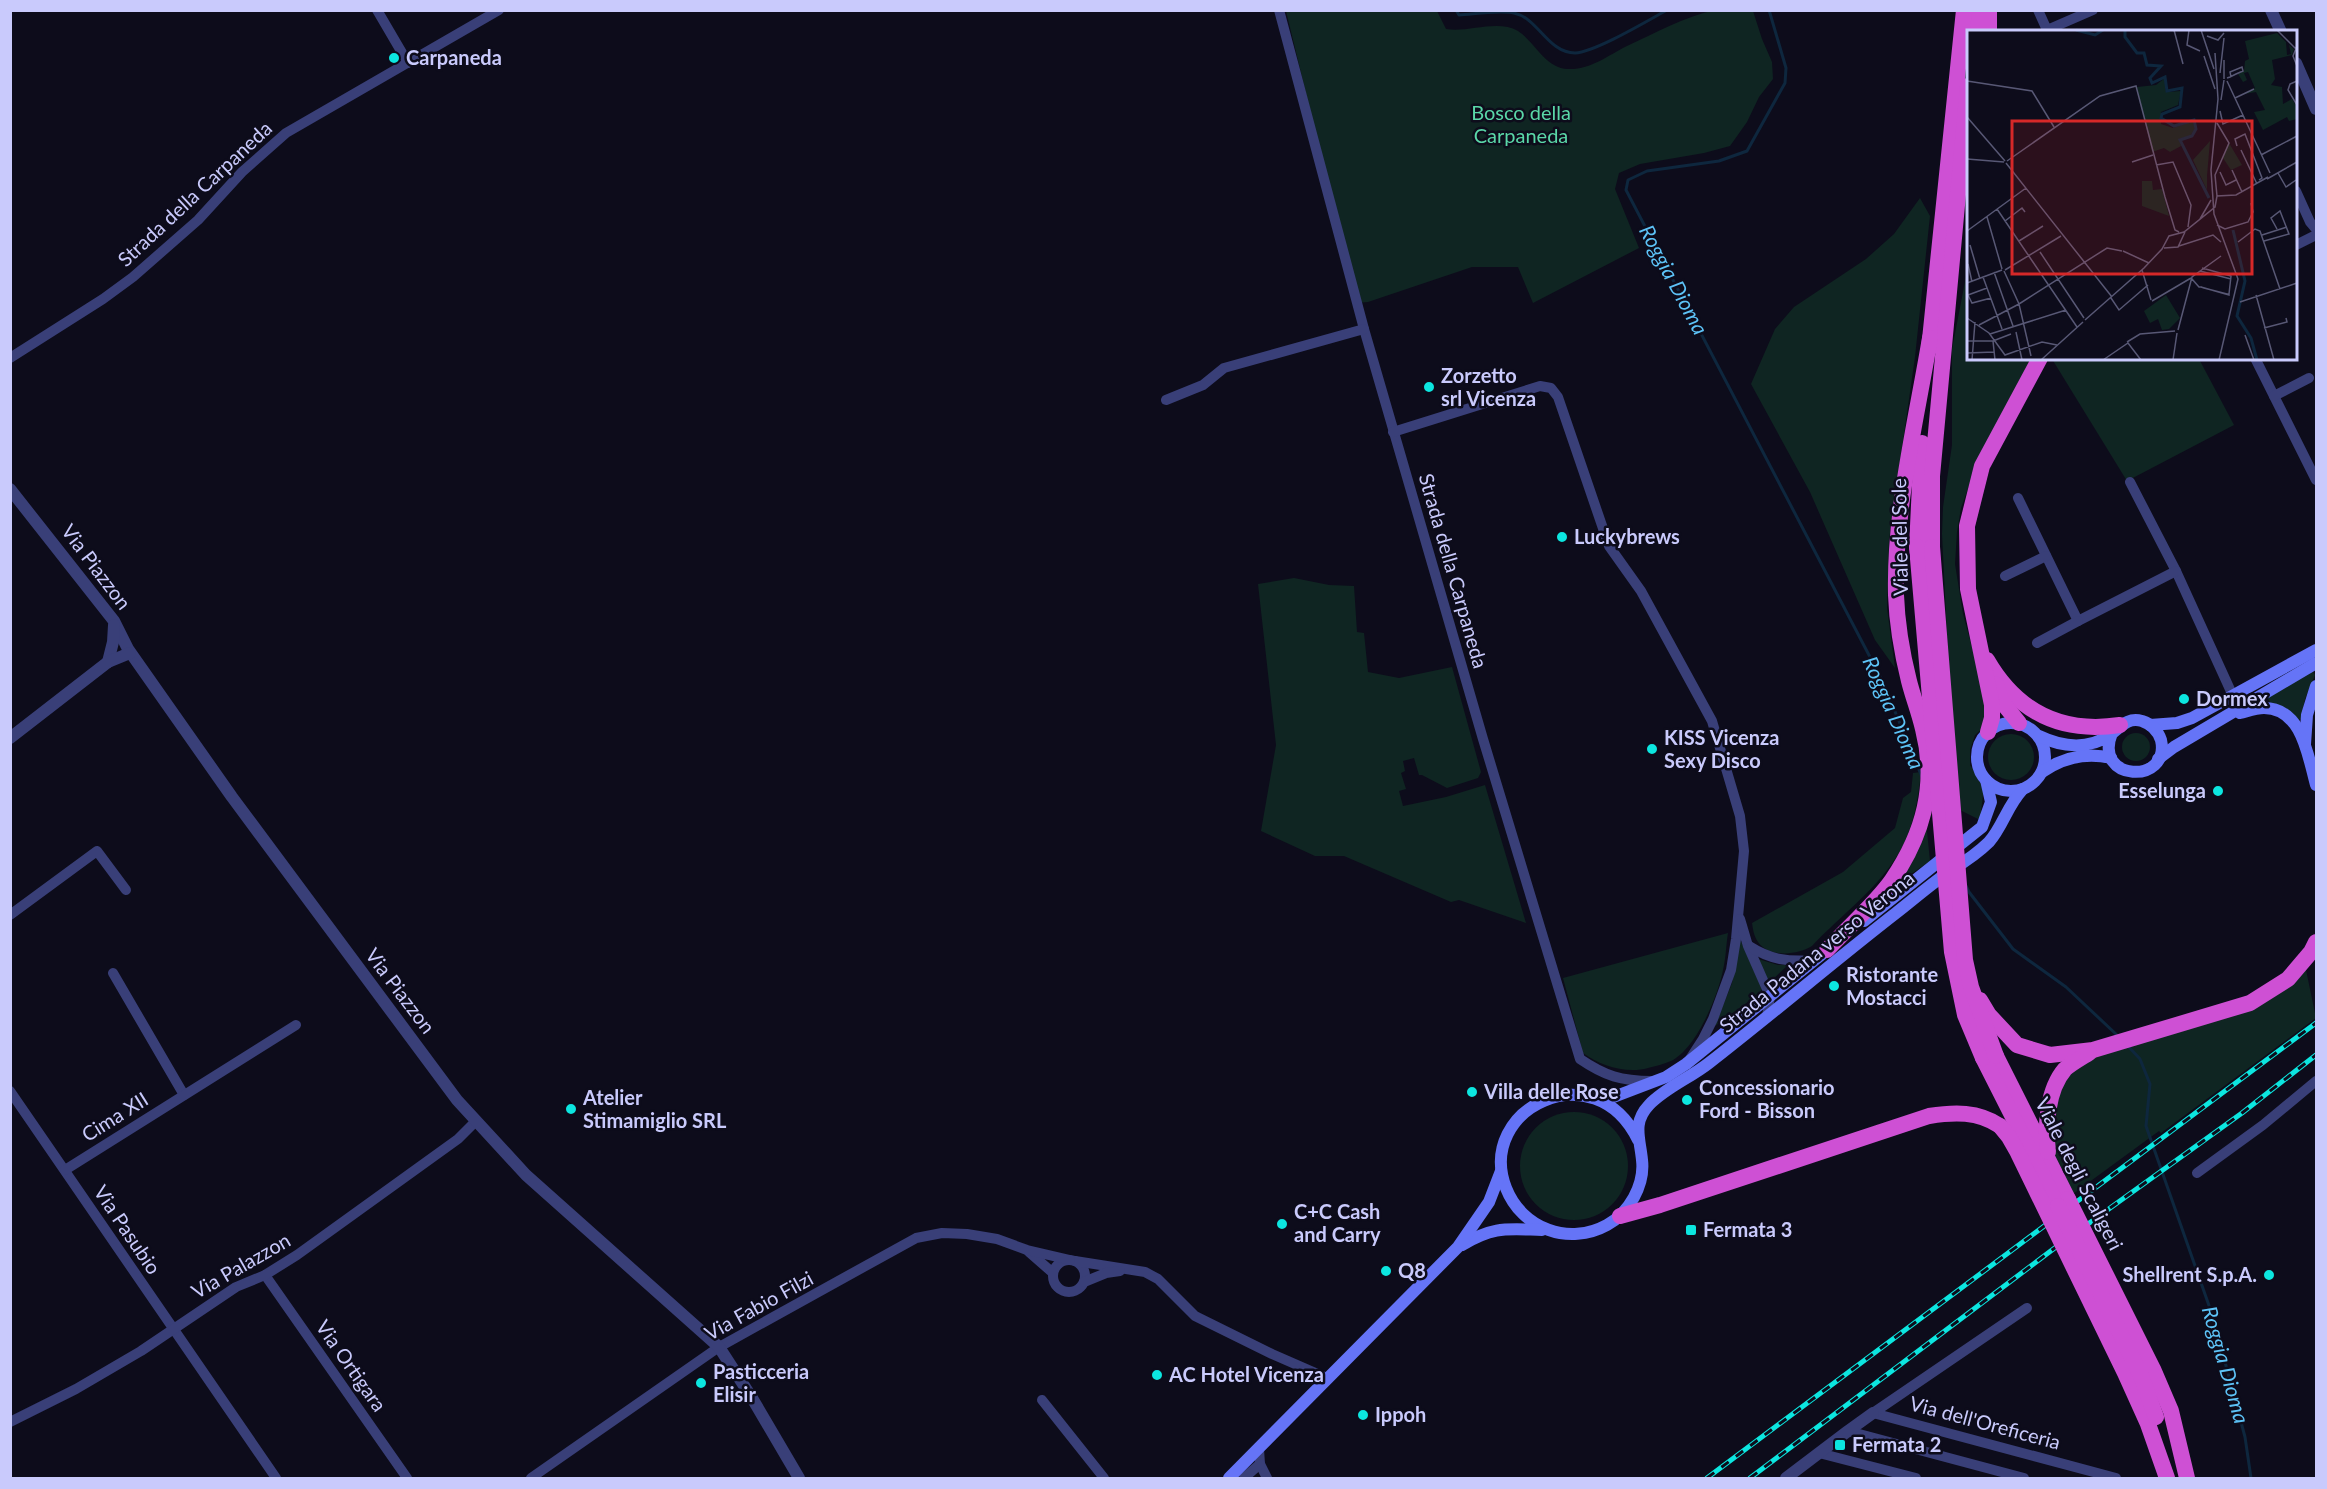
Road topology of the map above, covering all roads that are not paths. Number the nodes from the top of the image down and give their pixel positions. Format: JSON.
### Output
{"nodes":[{"id":1,"x":377,"y":10,"type":"edge"},
{"id":2,"x":500,"y":10,"type":"edge"},
{"id":3,"x":1279,"y":10,"type":"edge"},
{"id":4,"x":1964,"y":10,"type":"edge"},
{"id":5,"x":1978,"y":10,"type":"edge"},
{"id":6,"x":1989,"y":10,"type":"edge"},
{"id":7,"x":2038,"y":10,"type":"edge"},
{"id":8,"x":2093,"y":10,"type":"edge"},
{"id":9,"x":2271,"y":10,"type":"edge"},
{"id":10,"x":1976,"y":30,"type":"edge"},
{"id":11,"x":1989,"y":30,"type":"edge"},
{"id":12,"x":2280,"y":30,"type":"edge"},
{"id":13,"x":408,"y":63,"type":"junction"},
{"id":14,"x":2297,"y":67,"type":"edge"},
{"id":15,"x":1967,"y":98,"type":"edge"},
{"id":16,"x":2316,"y":109,"type":"edge"},
{"id":17,"x":2297,"y":195,"type":"edge"},
{"id":18,"x":1967,"y":215,"type":"edge"},
{"id":19,"x":2316,"y":229,"type":"edge"},
{"id":20,"x":2316,"y":235,"type":"edge"},
{"id":21,"x":2297,"y":244,"type":"edge"},
{"id":22,"x":1951,"y":279,"type":"junction"},
{"id":23,"x":1364,"y":329,"type":"junction"},
{"id":24,"x":1930,"y":338,"type":"junction"},
{"id":25,"x":10,"y":358,"type":"edge"},
{"id":26,"x":2039,"y":360,"type":"edge"},
{"id":27,"x":2256,"y":360,"type":"edge"},
{"id":28,"x":2308,"y":378,"type":"dead end"},
{"id":29,"x":2274,"y":396,"type":"junction"},
{"id":30,"x":1166,"y":400,"type":"dead end"},
{"id":31,"x":1393,"y":432,"type":"junction"},
{"id":32,"x":2316,"y":480,"type":"edge"},
{"id":33,"x":2130,"y":482,"type":"dead end"},
{"id":34,"x":10,"y":489,"type":"edge"},
{"id":35,"x":2018,"y":498,"type":"dead end"},
{"id":36,"x":1924,"y":547,"type":"junction"},
{"id":37,"x":2046,"y":556,"type":"junction"},
{"id":38,"x":2176,"y":572,"type":"junction"},
{"id":39,"x":2005,"y":576,"type":"dead end"},
{"id":40,"x":114,"y":621,"type":"junction"},
{"id":41,"x":2078,"y":621,"type":"junction"},
{"id":42,"x":2037,"y":643,"type":"dead end"},
{"id":43,"x":2316,"y":650,"type":"edge"},
{"id":44,"x":130,"y":653,"type":"junction"},
{"id":45,"x":1984,"y":654,"type":"junction"},
{"id":46,"x":108,"y":662,"type":"junction"},
{"id":47,"x":2316,"y":663,"type":"edge"},
{"id":48,"x":2316,"y":686,"type":"edge"},
{"id":49,"x":2233,"y":696,"type":"junction"},
{"id":50,"x":2230,"y":714,"type":"junction"},
{"id":51,"x":2019,"y":723,"type":"junction"},
{"id":52,"x":2150,"y":725,"type":"junction"},
{"id":53,"x":2116,"y":729,"type":"junction"},
{"id":54,"x":1988,"y":732,"type":"junction"},
{"id":55,"x":2039,"y":736,"type":"junction"},
{"id":56,"x":10,"y":738,"type":"edge"},
{"id":57,"x":2305,"y":746,"type":"junction"},
{"id":58,"x":2111,"y":758,"type":"junction"},
{"id":59,"x":2158,"y":759,"type":"junction"},
{"id":60,"x":2042,"y":772,"type":"junction"},
{"id":61,"x":1986,"y":780,"type":"junction"},
{"id":62,"x":2316,"y":785,"type":"edge"},
{"id":63,"x":2023,"y":789,"type":"junction"},
{"id":64,"x":126,"y":890,"type":"dead end"},
{"id":65,"x":1737,"y":910,"type":"junction"},
{"id":66,"x":10,"y":915,"type":"edge"},
{"id":67,"x":2316,"y":942,"type":"edge"},
{"id":68,"x":1748,"y":946,"type":"junction"},
{"id":69,"x":1821,"y":955,"type":"junction"},
{"id":70,"x":114,"y":974,"type":"dead end"},
{"id":71,"x":1971,"y":987,"type":"junction"},
{"id":72,"x":1770,"y":996,"type":"junction"},
{"id":73,"x":1767,"y":1017,"type":"junction"},
{"id":74,"x":296,"y":1024,"type":"dead end"},
{"id":75,"x":2093,"y":1050,"type":"junction"},
{"id":76,"x":1989,"y":1057,"type":"junction"},
{"id":77,"x":1686,"y":1064,"type":"junction"},
{"id":78,"x":1658,"y":1081,"type":"junction"},
{"id":79,"x":2316,"y":1081,"type":"edge"},
{"id":80,"x":10,"y":1091,"type":"edge"},
{"id":81,"x":184,"y":1095,"type":"junction"},
{"id":82,"x":1603,"y":1101,"type":"junction"},
{"id":83,"x":476,"y":1120,"type":"junction"},
{"id":84,"x":1638,"y":1140,"type":"junction"},
{"id":85,"x":2049,"y":1159,"type":"junction"},
{"id":86,"x":65,"y":1170,"type":"junction"},
{"id":87,"x":1502,"y":1170,"type":"junction"},
{"id":88,"x":2197,"y":1173,"type":"dead end"},
{"id":89,"x":1620,"y":1216,"type":"junction"},
{"id":90,"x":1547,"y":1230,"type":"junction"},
{"id":91,"x":1458,"y":1247,"type":"junction"},
{"id":92,"x":1027,"y":1250,"type":"junction"},
{"id":93,"x":1073,"y":1261,"type":"junction"},
{"id":94,"x":1132,"y":1269,"type":"junction"},
{"id":95,"x":1053,"y":1273,"type":"junction"},
{"id":96,"x":265,"y":1275,"type":"junction"},
{"id":97,"x":1084,"y":1282,"type":"junction"},
{"id":98,"x":2027,"y":1308,"type":"dead end"},
{"id":99,"x":172,"y":1329,"type":"junction"},
{"id":100,"x":719,"y":1347,"type":"junction"},
{"id":101,"x":1328,"y":1378,"type":"junction"},
{"id":102,"x":1042,"y":1400,"type":"dead end"},
{"id":103,"x":1873,"y":1413,"type":"junction"},
{"id":104,"x":10,"y":1422,"type":"edge"},
{"id":105,"x":1848,"y":1431,"type":"junction"},
{"id":106,"x":1258,"y":1449,"type":"junction"},
{"id":107,"x":1819,"y":1453,"type":"junction"},
{"id":108,"x":1260,"y":1464,"type":"junction"},
{"id":109,"x":276,"y":1479,"type":"edge"},
{"id":110,"x":407,"y":1479,"type":"edge"},
{"id":111,"x":531,"y":1479,"type":"edge"},
{"id":112,"x":799,"y":1479,"type":"edge"},
{"id":113,"x":1104,"y":1479,"type":"edge"},
{"id":114,"x":1228,"y":1479,"type":"edge"},
{"id":115,"x":1244,"y":1479,"type":"edge"},
{"id":116,"x":1267,"y":1479,"type":"edge"},
{"id":117,"x":1786,"y":1479,"type":"edge"},
{"id":118,"x":1916,"y":1479,"type":"edge"},
{"id":119,"x":2024,"y":1479,"type":"edge"},
{"id":120,"x":2116,"y":1479,"type":"edge"},
{"id":121,"x":2167,"y":1479,"type":"edge"},
{"id":122,"x":2172,"y":1479,"type":"edge"},
{"id":123,"x":2187,"y":1479,"type":"edge"}],
"edges":[{"from":1,"to":13,"type":"street"},
{"from":2,"to":13,"type":"street","name":"Strada della Carpaneda"},
{"from":3,"to":23,"type":"street","name":"Strada della Carpaneda"},
{"from":4,"to":24,"type":"highway","name":"Viale del Sole"},
{"from":5,"to":10,"type":"highway"},
{"from":6,"to":11,"type":"highway"},
{"from":7,"to":8,"type":"street"},
{"from":9,"to":12,"type":"street"},
{"from":13,"to":25,"type":"street","name":"Strada della Carpaneda"},
{"from":14,"to":16,"type":"street"},
{"from":15,"to":22,"type":"highway","name":"Viale del Sole"},
{"from":17,"to":19,"type":"street"},
{"from":18,"to":22,"type":"highway"},
{"from":20,"to":21,"type":"street"},
{"from":22,"to":36,"type":"highway","name":"Viale del Sole"},
{"from":23,"to":30,"type":"street"},
{"from":23,"to":31,"type":"street","name":"Strada della Carpaneda"},
{"from":24,"to":36,"type":"highway","name":"Viale del Sole"},
{"from":24,"to":69,"type":"highway"},
{"from":26,"to":45,"type":"highway"},
{"from":27,"to":29,"type":"street"},
{"from":28,"to":29,"type":"street"},
{"from":29,"to":32,"type":"street"},
{"from":31,"to":65,"type":"street"},
{"from":31,"to":78,"type":"street","name":"Strada della Carpaneda"},
{"from":33,"to":38,"type":"street"},
{"from":34,"to":40,"type":"street","name":"Via Piazzon"},
{"from":35,"to":37,"type":"street"},
{"from":36,"to":71,"type":"highway","name":"Viale del Sole","bridge":true},
{"from":36,"to":76,"type":"highway","name":"Viale del Sole","bridge":true},
{"from":37,"to":39,"type":"street"},
{"from":37,"to":41,"type":"street"},
{"from":38,"to":41,"type":"street"},
{"from":38,"to":49,"type":"street"},
{"from":40,"to":44,"type":"street","name":"Via Piazzon"},
{"from":40,"to":46,"type":"street"},
{"from":41,"to":42,"type":"street"},
{"from":43,"to":49,"type":"main road"},
{"from":44,"to":46,"type":"street"},
{"from":44,"to":83,"type":"street","name":"Via Piazzon"},
{"from":45,"to":51,"type":"highway"},
{"from":45,"to":53,"type":"highway"},
{"from":45,"to":54,"type":"highway"},
{"from":46,"to":56,"type":"street"},
{"from":47,"to":50,"type":"main road"},
{"from":48,"to":57,"type":"main road"},
{"from":49,"to":52,"type":"main road"},
{"from":50,"to":57,"type":"main road"},
{"from":50,"to":59,"type":"main road"},
{"from":51,"to":54,"type":"main road"},
{"from":51,"to":55,"type":"main road"},
{"from":52,"to":53,"type":"main road"},
{"from":52,"to":59,"type":"main road"},
{"from":53,"to":55,"type":"main road"},
{"from":53,"to":58,"type":"main road"},
{"from":54,"to":61,"type":"main road"},
{"from":55,"to":60,"type":"main road"},
{"from":57,"to":62,"type":"main road"},
{"from":58,"to":59,"type":"main road"},
{"from":58,"to":60,"type":"main road"},
{"from":60,"to":63,"type":"main road"},
{"from":61,"to":63,"type":"main road"},
{"from":61,"to":69,"type":"main road","name":"Strada Padana verso Verona","bridge":true},
{"from":63,"to":73,"type":"main road","name":"Strada Padana verso Verona","bridge":true},
{"from":64,"to":66,"type":"street"},
{"from":65,"to":68,"type":"street"},
{"from":65,"to":77,"type":"street"},
{"from":67,"to":75,"type":"highway"},
{"from":68,"to":69,"type":"street"},
{"from":68,"to":72,"type":"street"},
{"from":69,"to":72,"type":"main road","name":"Strada Padana verso Verona"},
{"from":70,"to":81,"type":"street"},
{"from":71,"to":75,"type":"highway","bridge":true},
{"from":71,"to":76,"type":"highway","name":"Viale del Sole","bridge":true},
{"from":72,"to":73,"type":"street"},
{"from":72,"to":77,"type":"main road","name":"Strada Padana verso Verona"},
{"from":73,"to":84,"type":"main road","name":"Strada Padana verso Verona"},
{"from":74,"to":81,"type":"street","name":"Cima XII"},
{"from":75,"to":85,"type":"highway"},
{"from":76,"to":85,"type":"highway","name":"Viale degli Scaligeri"},
{"from":76,"to":122,"type":"highway","name":"Viale degli Scaligeri","bridge":true},
{"from":77,"to":78,"type":"main road","name":"Strada Padana verso Verona"},
{"from":78,"to":82,"type":"main road","name":"Strada Padana verso Verona"},
{"from":79,"to":88,"type":"street"},
{"from":80,"to":86,"type":"street","name":"Via Pasubio"},
{"from":81,"to":86,"type":"street","name":"Cima XII"},
{"from":82,"to":84,"type":"main road","name":"Strada Padana verso Verona"},
{"from":82,"to":87,"type":"main road","name":"Strada Padana verso Verona"},
{"from":83,"to":96,"type":"street","name":"Via Palazzon"},
{"from":83,"to":100,"type":"street","name":"Via Piazzon"},
{"from":84,"to":89,"type":"main road","name":"Strada Padana verso Verona"},
{"from":85,"to":123,"type":"highway","name":"Viale degli Scaligeri","bridge":true},
{"from":86,"to":99,"type":"street","name":"Via Pasubio"},
{"from":87,"to":90,"type":"main road","name":"Strada Padana verso Verona"},
{"from":87,"to":91,"type":"main road"},
{"from":89,"to":90,"type":"main road","name":"Strada Padana verso Verona"},
{"from":89,"to":121,"type":"highway","bridge":true},
{"from":90,"to":91,"type":"main road"},
{"from":91,"to":101,"type":"main road"},
{"from":92,"to":93,"type":"street","name":"Via Fabio Filzi"},
{"from":92,"to":95,"type":"street","name":"Via Fabio Filzi"},
{"from":92,"to":100,"type":"street","name":"Via Fabio Filzi"},
{"from":93,"to":94,"type":"street","name":"Via Fabio Filzi"},
{"from":93,"to":95,"type":"street"},
{"from":93,"to":97,"type":"street"},
{"from":94,"to":97,"type":"street"},
{"from":94,"to":101,"type":"street","name":"Via Fabio Filzi"},
{"from":95,"to":97,"type":"street"},
{"from":96,"to":99,"type":"street","name":"Via Palazzon"},
{"from":96,"to":110,"type":"street","name":"Via Ortigara"},
{"from":98,"to":103,"type":"street"},
{"from":99,"to":104,"type":"street","name":"Via Palazzon"},
{"from":99,"to":109,"type":"street","name":"Via Pasubio"},
{"from":100,"to":111,"type":"street","name":"Via Fabio Filzi"},
{"from":100,"to":112,"type":"street","name":"Via Piazzon"},
{"from":101,"to":106,"type":"main road"},
{"from":102,"to":113,"type":"street"},
{"from":103,"to":105,"type":"street"},
{"from":103,"to":120,"type":"street","name":"Via dell'Oreficeria"},
{"from":105,"to":107,"type":"street"},
{"from":105,"to":119,"type":"street"},
{"from":106,"to":108,"type":"street"},
{"from":106,"to":114,"type":"main road"},
{"from":107,"to":117,"type":"street"},
{"from":107,"to":118,"type":"street"},
{"from":108,"to":115,"type":"street"},
{"from":108,"to":116,"type":"street"}]}
